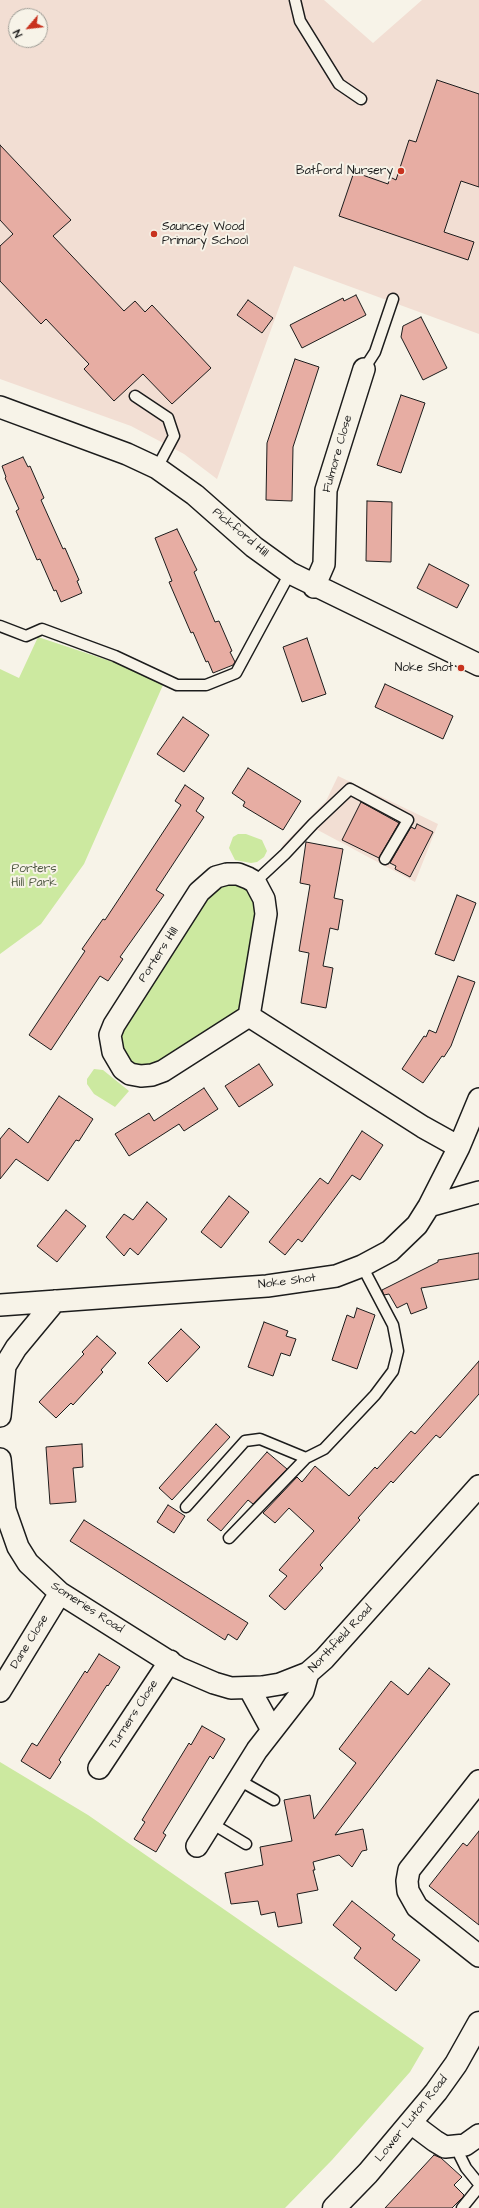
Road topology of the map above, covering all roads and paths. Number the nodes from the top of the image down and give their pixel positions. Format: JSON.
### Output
{"nodes":[{"id":1,"x":295,"y":0,"type":"edge"},
{"id":2,"x":361,"y":99,"type":"dead end"},
{"id":3,"x":393,"y":299,"type":"dead end"},
{"id":4,"x":364,"y":369,"type":"joint"},
{"id":5,"x":135,"y":396,"type":"dead end"},
{"id":6,"x":0,"y":407,"type":"edge"},
{"id":7,"x":157,"y":468,"type":"junction"},
{"id":8,"x":290,"y":574,"type":"junction"},
{"id":9,"x":314,"y":587,"type":"junction"},
{"id":10,"x":0,"y":626,"type":"edge"},
{"id":11,"x":479,"y":665,"type":"edge"},
{"id":12,"x":385,"y":859,"type":"dead end"},
{"id":13,"x":255,"y":882,"type":"junction"},
{"id":14,"x":249,"y":1016,"type":"junction"},
{"id":15,"x":479,"y":1099,"type":"edge"},
{"id":16,"x":474,"y":1128,"type":"edge"},
{"id":17,"x":459,"y":1147,"type":"junction"},
{"id":18,"x":479,"y":1192,"type":"edge"},
{"id":19,"x":429,"y":1206,"type":"junction"},
{"id":20,"x":362,"y":1266,"type":"junction"},
{"id":21,"x":55,"y":1301,"type":"junction"},
{"id":22,"x":0,"y":1305,"type":"edge"},
{"id":23,"x":2,"y":1362,"type":"edge"},
{"id":24,"x":0,"y":1416,"type":"edge"},
{"id":25,"x":306,"y":1458,"type":"junction"},
{"id":26,"x":0,"y":1459,"type":"edge"},
{"id":27,"x":479,"y":1486,"type":"edge"},
{"id":28,"x":186,"y":1507,"type":"dead end"},
{"id":29,"x":3,"y":1509,"type":"edge"},
{"id":30,"x":229,"y":1538,"type":"dead end"},
{"id":31,"x":60,"y":1593,"type":"junction"},
{"id":32,"x":170,"y":1661,"type":"junction"},
{"id":33,"x":308,"y":1673,"type":"junction"},
{"id":34,"x":249,"y":1688,"type":"junction"},
{"id":35,"x":0,"y":1691,"type":"edge"},
{"id":36,"x":272,"y":1730,"type":"junction"},
{"id":37,"x":99,"y":1768,"type":"dead end"},
{"id":38,"x":237,"y":1779,"type":"junction"},
{"id":39,"x":479,"y":1780,"type":"edge"},
{"id":40,"x":274,"y":1800,"type":"dead end"},
{"id":41,"x":211,"y":1823,"type":"junction"},
{"id":42,"x":246,"y":1844,"type":"dead end"},
{"id":43,"x":197,"y":1846,"type":"dead end"},
{"id":44,"x":479,"y":1956,"type":"edge"},
{"id":45,"x":479,"y":2023,"type":"edge"},
{"id":46,"x":411,"y":2123,"type":"junction"},
{"id":47,"x":479,"y":2135,"type":"edge"},
{"id":48,"x":460,"y":2146,"type":"junction"},
{"id":49,"x":479,"y":2185,"type":"edge"},
{"id":50,"x":342,"y":2205,"type":"edge"},
{"id":51,"x":462,"y":2208,"type":"edge"}],
"edges":[{"from":1,"to":2,"type":"lane"},
{"from":3,"to":4,"type":"lane"},
{"from":4,"to":9,"type":"street","name":"Fulmore Close"},
{"from":5,"to":7,"type":"lane"},
{"from":6,"to":7,"type":"street","name":"Pickford Hill"},
{"from":7,"to":8,"type":"street","name":"Pickford Hill"},
{"from":8,"to":9,"type":"street","name":"Pickford Hill"},
{"from":8,"to":10,"type":"lane"},
{"from":9,"to":11,"type":"street","name":"Pickford Hill"},
{"from":12,"to":13,"type":"lane"},
{"from":13,"to":14,"type":"street"},
{"from":13,"to":14,"type":"street","name":"Porters Hill"},
{"from":14,"to":17,"type":"street"},
{"from":15,"to":16,"type":"street","name":"Noke Shot"},
{"from":16,"to":17,"type":"street","name":"Noke Shot"},
{"from":17,"to":19,"type":"street","name":"Noke Shot"},
{"from":18,"to":19,"type":"street"},
{"from":19,"to":20,"type":"street","name":"Noke Shot"},
{"from":20,"to":21,"type":"street","name":"Noke Shot"},
{"from":20,"to":25,"type":"lane"},
{"from":21,"to":22,"type":"street","name":"Noke Shot"},
{"from":21,"to":23,"type":"street"},
{"from":23,"to":24,"type":"street"},
{"from":25,"to":28,"type":"lane"},
{"from":25,"to":30,"type":"lane"},
{"from":26,"to":29,"type":"street","name":"Someries Road"},
{"from":27,"to":33,"type":"street","name":"Northfield Road"},
{"from":29,"to":31,"type":"street","name":"Someries Road"},
{"from":31,"to":32,"type":"street","name":"Someries Road"},
{"from":31,"to":35,"type":"street","name":"Dane Close"},
{"from":32,"to":34,"type":"street","name":"Someries Road"},
{"from":32,"to":37,"type":"street","name":"Turners Close"},
{"from":33,"to":34,"type":"street","name":"Someries Road"},
{"from":33,"to":36,"type":"street","name":"Northfield Road"},
{"from":34,"to":36,"type":"street"},
{"from":36,"to":38,"type":"street","name":"Northfield Road"},
{"from":38,"to":40,"type":"lane"},
{"from":38,"to":41,"type":"street","name":"Northfield Road"},
{"from":39,"to":44,"type":"street"},
{"from":41,"to":42,"type":"lane"},
{"from":41,"to":43,"type":"street","name":"Northfield Road"},
{"from":45,"to":46,"type":"main road","name":"Lower Luton Road"},
{"from":46,"to":48,"type":"street"},
{"from":46,"to":50,"type":"main road","name":"Lower Luton Road"},
{"from":47,"to":48,"type":"street"},
{"from":48,"to":49,"type":"lane"},
{"from":49,"to":51,"type":"lane"}]}
